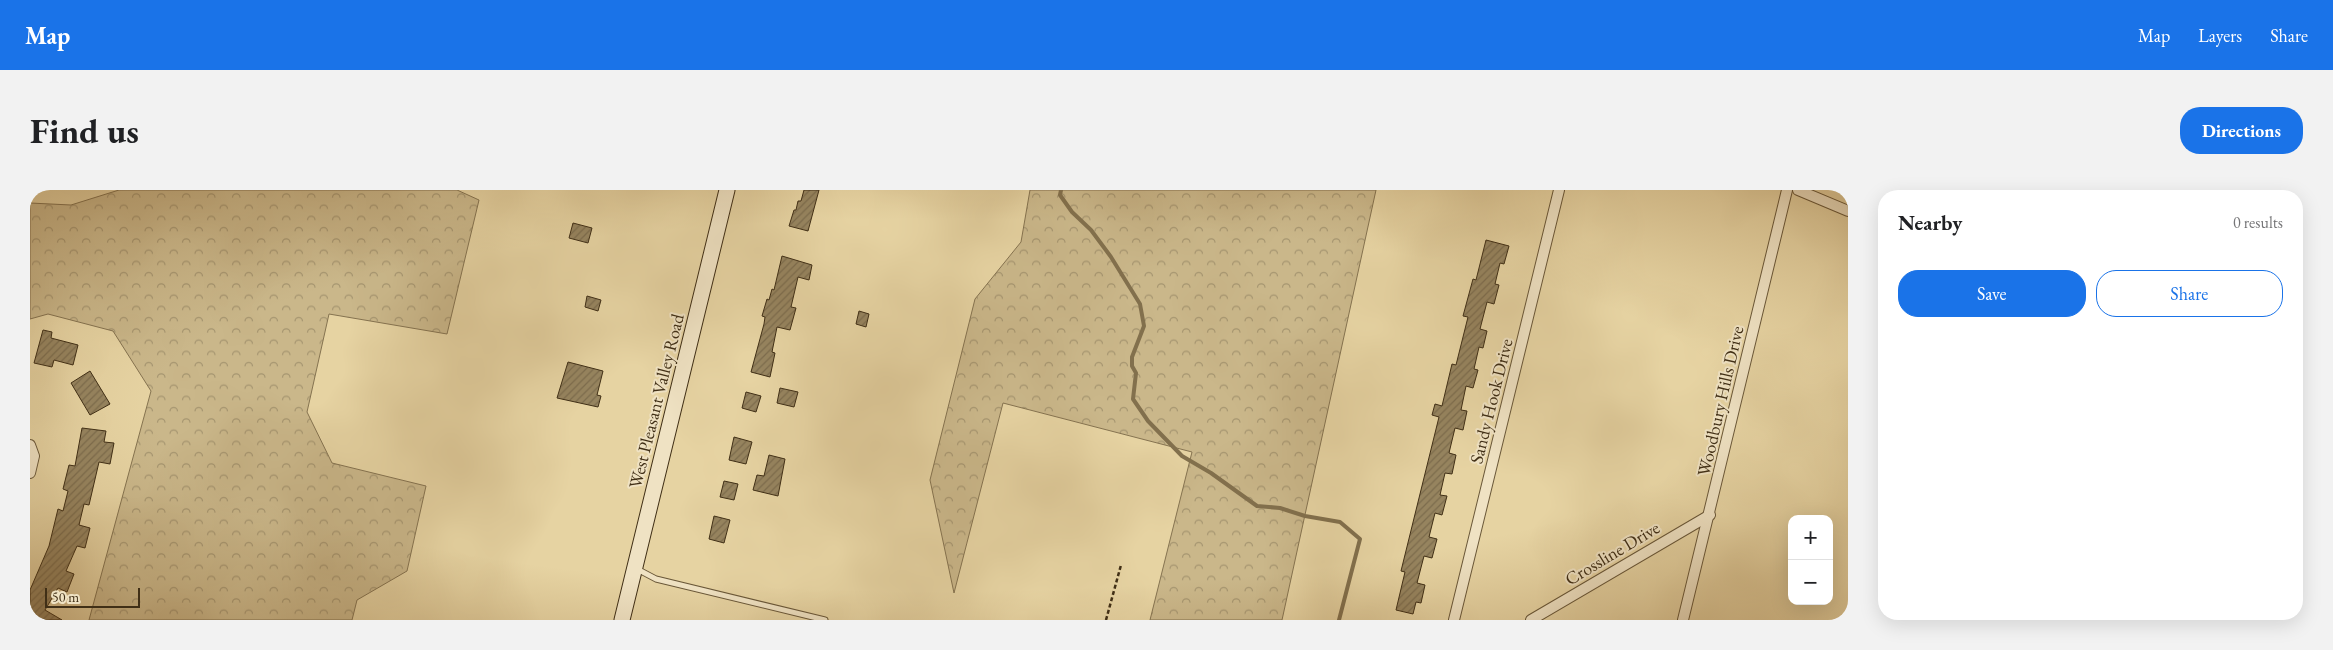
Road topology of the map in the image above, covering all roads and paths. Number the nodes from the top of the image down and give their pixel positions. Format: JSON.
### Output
{"nodes":[{"id":1,"x":727,"y":190,"type":"edge"},
{"id":2,"x":1559,"y":190,"type":"edge"},
{"id":3,"x":1787,"y":190,"type":"edge"},
{"id":4,"x":1798,"y":190,"type":"edge"},
{"id":5,"x":1848,"y":211,"type":"edge"},
{"id":6,"x":30,"y":444,"type":"edge"},
{"id":7,"x":30,"y":473,"type":"edge"},
{"id":8,"x":1710,"y":515,"type":"junction"},
{"id":9,"x":1121,"y":565,"type":"dead end"},
{"id":10,"x":635,"y":568,"type":"junction"},
{"id":11,"x":622,"y":620,"type":"edge"},
{"id":12,"x":825,"y":620,"type":"edge"},
{"id":13,"x":1106,"y":620,"type":"edge"},
{"id":14,"x":1454,"y":620,"type":"edge"},
{"id":15,"x":1531,"y":620,"type":"edge"},
{"id":16,"x":1683,"y":620,"type":"edge"}],
"edges":[{"from":1,"to":10,"type":"main road","name":"West Pleasant Valley Road"},
{"from":2,"to":14,"type":"street","name":"Sandy Hook Drive"},
{"from":3,"to":8,"type":"street","name":"Woodbury Hills Drive"},
{"from":4,"to":5,"type":"street"},
{"from":6,"to":7,"type":"street"},
{"from":8,"to":15,"type":"street","name":"Crossline Drive"},
{"from":8,"to":16,"type":"street","name":"Woodbury Hills Drive"},
{"from":9,"to":13,"type":"path"},
{"from":10,"to":11,"type":"main road","name":"West Pleasant Valley Road"},
{"from":10,"to":12,"type":"lane"}]}
